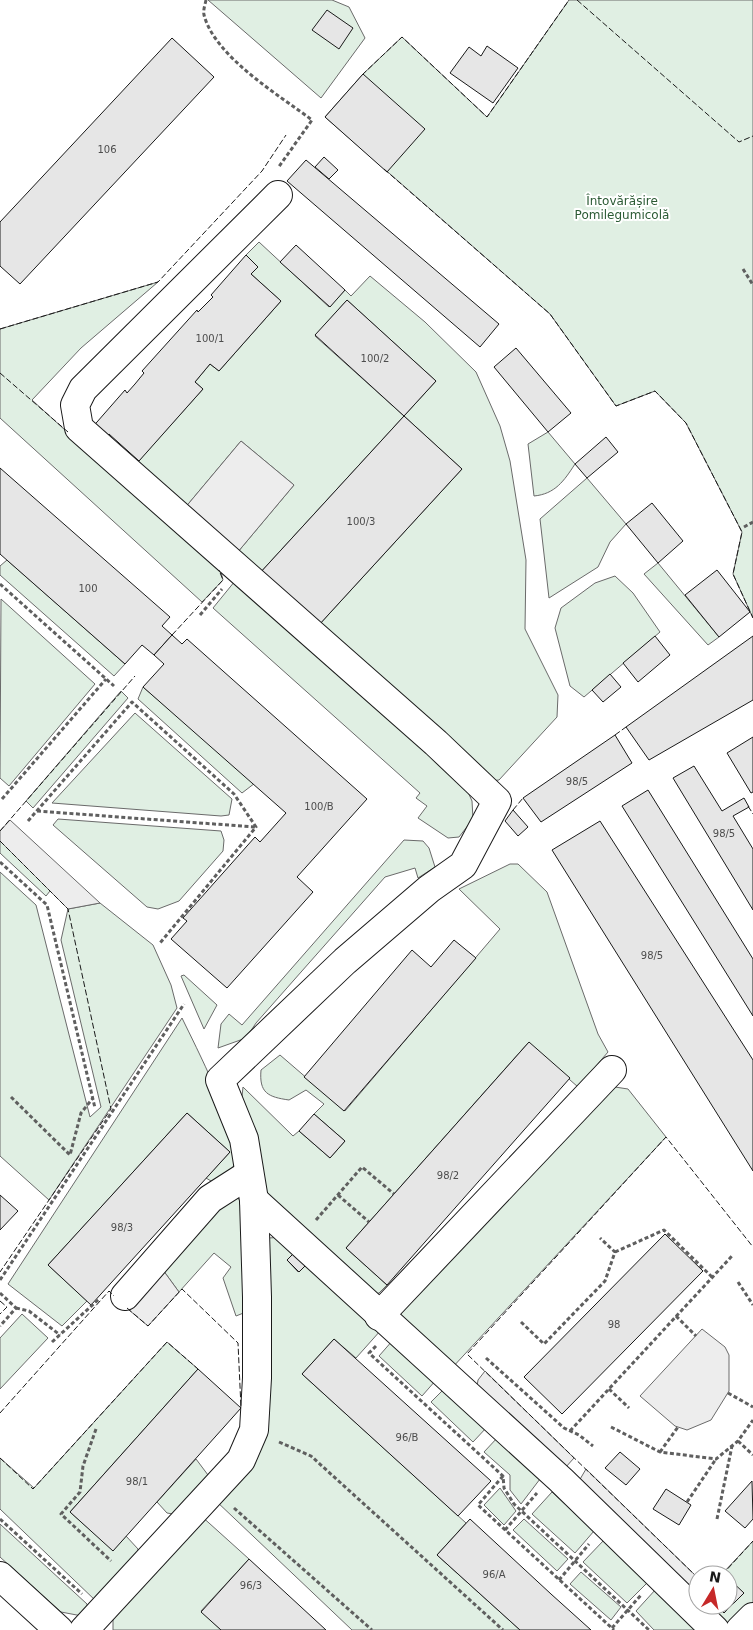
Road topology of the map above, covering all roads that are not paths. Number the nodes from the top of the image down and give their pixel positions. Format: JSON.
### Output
{"nodes":[{"id":1,"x":278,"y":195,"type":"road end"},
{"id":2,"x":612,"y":1070,"type":"dead end"},
{"id":3,"x":249,"y":1174,"type":"junction"},
{"id":4,"x":254,"y":1200,"type":"junction"},
{"id":5,"x":131,"y":1289,"type":"road end"},
{"id":6,"x":386,"y":1321,"type":"junction"},
{"id":7,"x":0,"y":1576,"type":"edge"},
{"id":8,"x":753,"y":1616,"type":"edge"},
{"id":9,"x":93,"y":1621,"type":"edge"},
{"id":10,"x":60,"y":1630,"type":"edge"},
{"id":11,"x":715,"y":1630,"type":"edge"},
{"id":12,"x":740,"y":1630,"type":"edge"}],
"edges":[{"from":1,"to":3,"type":"street"},
{"from":2,"to":6,"type":"street"},
{"from":3,"to":4,"type":"street"},
{"from":3,"to":5,"type":"street"},
{"from":4,"to":6,"type":"street"},
{"from":4,"to":9,"type":"street"},
{"from":6,"to":11,"type":"street"},
{"from":7,"to":10,"type":"street"},
{"from":8,"to":12,"type":"street"}]}
